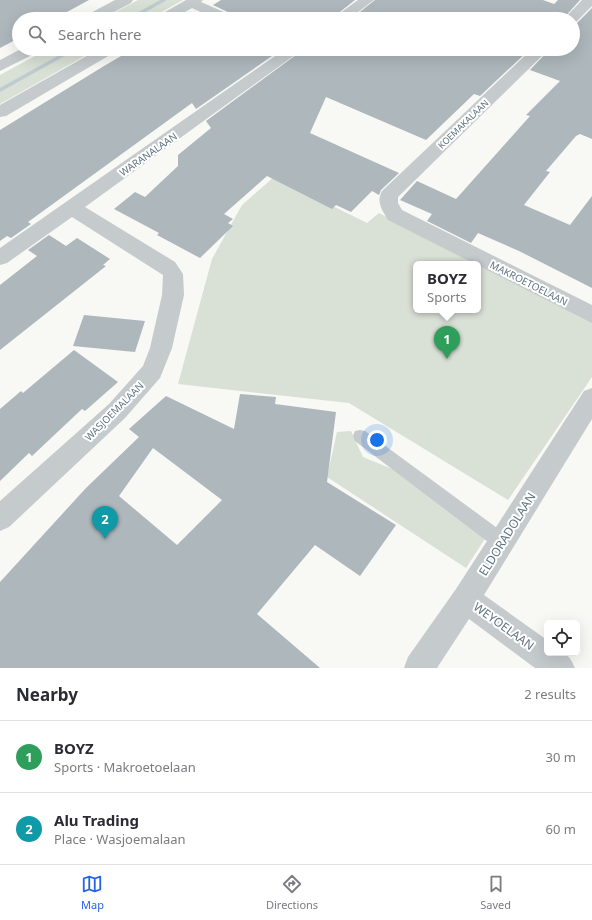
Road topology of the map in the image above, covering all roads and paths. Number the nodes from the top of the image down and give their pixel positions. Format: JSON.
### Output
{"nodes":[{"id":1,"x":126,"y":0,"type":"edge"},
{"id":2,"x":367,"y":0,"type":"edge"},
{"id":3,"x":590,"y":0,"type":"edge"},
{"id":4,"x":193,"y":1,"type":"edge"},
{"id":5,"x":103,"y":12,"type":"edge"},
{"id":6,"x":174,"y":12,"type":"edge"},
{"id":7,"x":214,"y":12,"type":"edge"},
{"id":8,"x":349,"y":12,"type":"edge"},
{"id":9,"x":578,"y":12,"type":"edge"},
{"id":10,"x":19,"y":56,"type":"edge"},
{"id":11,"x":98,"y":56,"type":"edge"},
{"id":12,"x":285,"y":56,"type":"edge"},
{"id":13,"x":534,"y":56,"type":"edge"},
{"id":14,"x":0,"y":66,"type":"edge"},
{"id":15,"x":0,"y":112,"type":"edge"},
{"id":16,"x":388,"y":200,"type":"joint"},
{"id":17,"x":72,"y":208,"type":"junction"},
{"id":18,"x":0,"y":258,"type":"edge"},
{"id":19,"x":592,"y":315,"type":"edge"},
{"id":20,"x":592,"y":398,"type":"edge"},
{"id":21,"x":360,"y":436,"type":"dead end"},
{"id":22,"x":0,"y":518,"type":"edge"},
{"id":23,"x":502,"y":542,"type":"junction"},
{"id":24,"x":466,"y":599,"type":"junction"},
{"id":25,"x":419,"y":668,"type":"edge"},
{"id":26,"x":560,"y":668,"type":"edge"}],
"edges":[{"from":1,"to":5,"type":"street"},
{"from":2,"to":8,"type":"street"},
{"from":3,"to":9,"type":"street"},
{"from":4,"to":6,"type":"street"},
{"from":4,"to":7,"type":"street"},
{"from":10,"to":14,"type":"street"},
{"from":11,"to":15,"type":"street"},
{"from":12,"to":17,"type":"street","name":"WARANALAAN"},
{"from":13,"to":16,"type":"street","name":"KOEMAKALAAN"},
{"from":16,"to":19,"type":"street","name":"MAKROETOELAAN"},
{"from":17,"to":18,"type":"street","name":"WARANALAAN"},
{"from":17,"to":22,"type":"street","name":"WASJOEMALAAN"},
{"from":20,"to":23,"type":"street","name":"ELDORADOLAAN"},
{"from":21,"to":23,"type":"lane"},
{"from":23,"to":24,"type":"street","name":"ELDORADOLAAN"},
{"from":24,"to":25,"type":"street","name":"ELDORADOLAAN"},
{"from":24,"to":26,"type":"street","name":"WEYOELAAN"}]}
